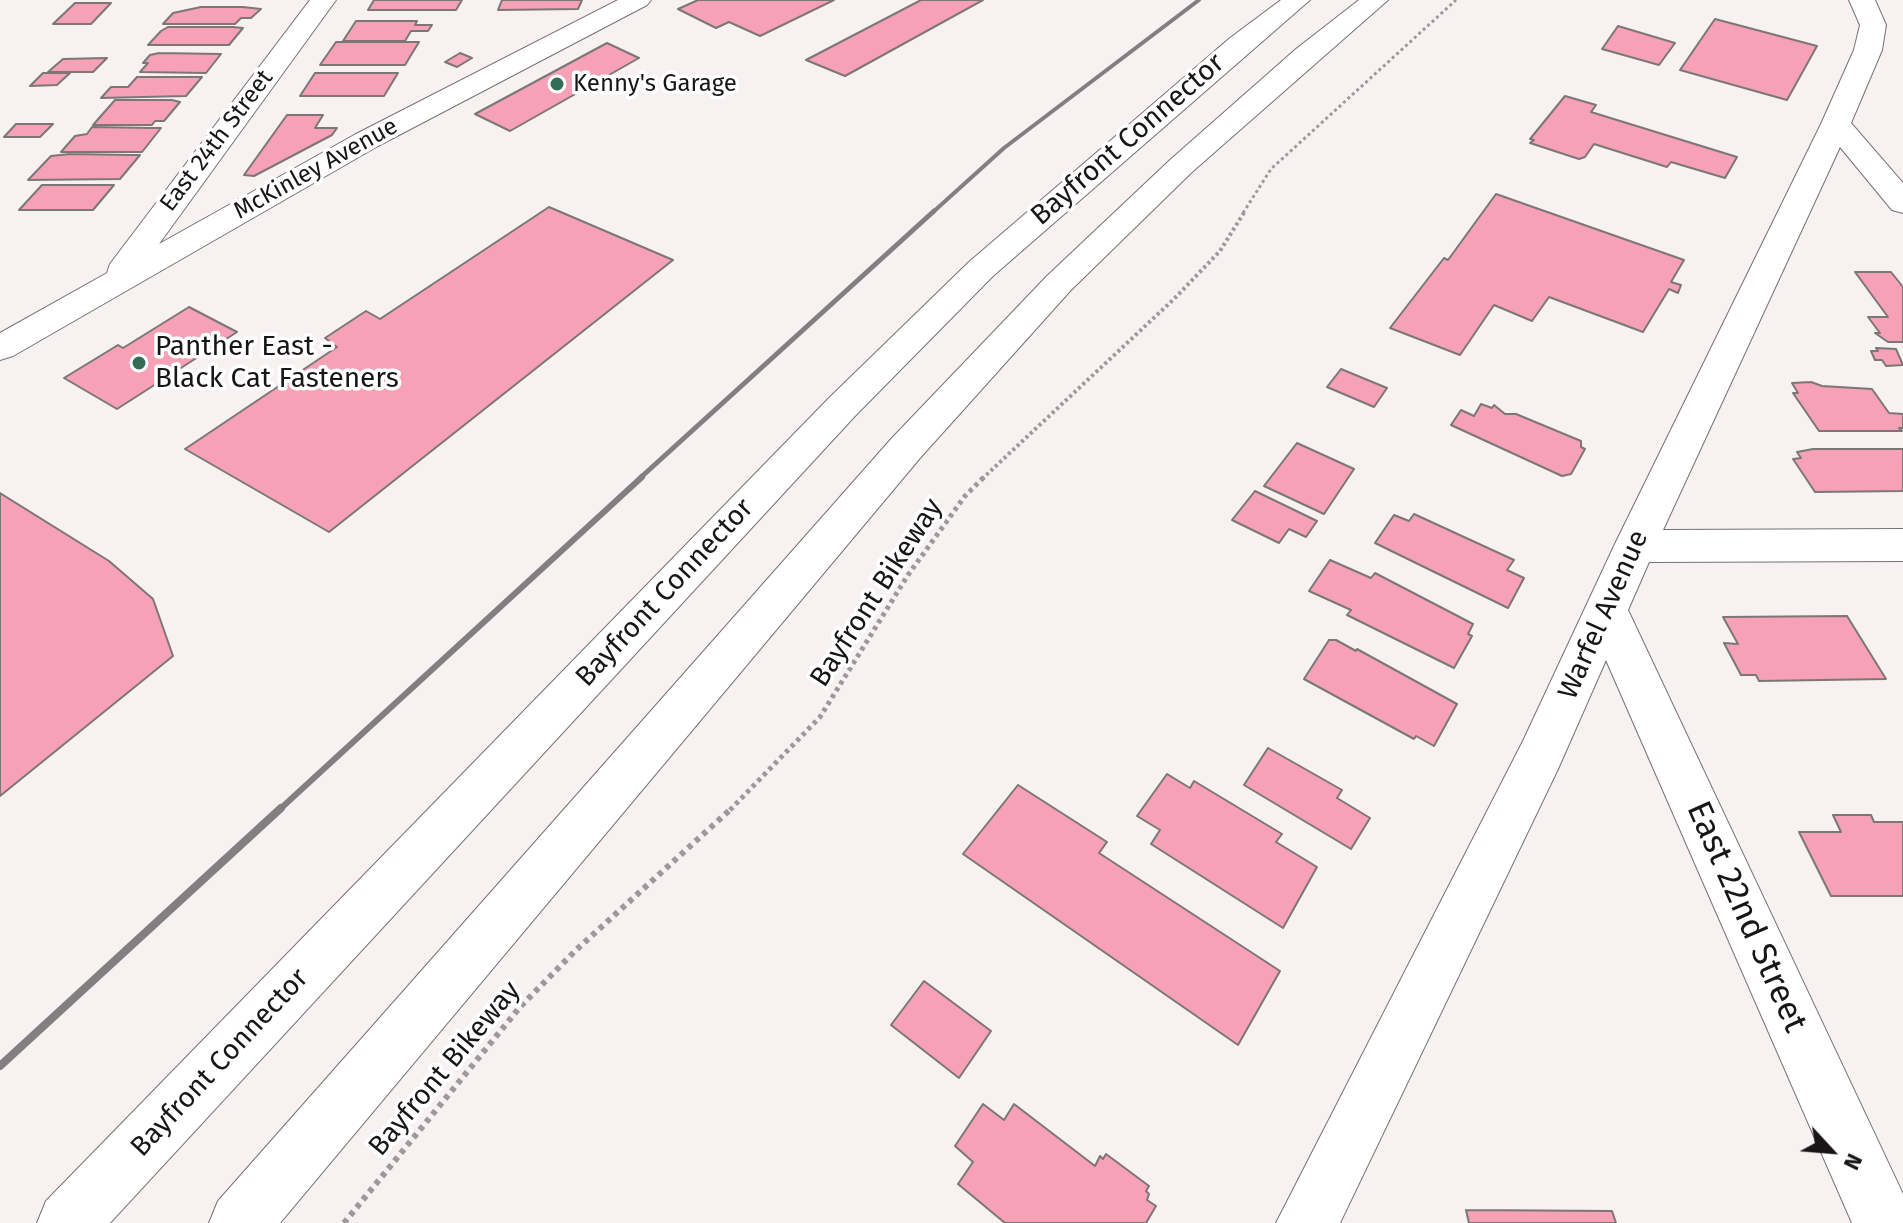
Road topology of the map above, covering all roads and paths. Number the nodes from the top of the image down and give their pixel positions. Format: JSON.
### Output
{"nodes":[{"id":1,"x":323,"y":0,"type":"edge"},
{"id":2,"x":638,"y":0,"type":"edge"},
{"id":3,"x":1297,"y":0,"type":"edge"},
{"id":4,"x":1375,"y":0,"type":"edge"},
{"id":5,"x":1456,"y":0,"type":"edge"},
{"id":6,"x":1862,"y":0,"type":"edge"},
{"id":7,"x":1836,"y":124,"type":"junction"},
{"id":8,"x":1903,"y":203,"type":"edge"},
{"id":9,"x":113,"y":283,"type":"junction"},
{"id":10,"x":0,"y":348,"type":"edge"},
{"id":11,"x":1903,"y":545,"type":"edge"},
{"id":12,"x":1635,"y":546,"type":"junction"},
{"id":13,"x":1607,"y":612,"type":"junction"},
{"id":14,"x":68,"y":1223,"type":"edge"},
{"id":15,"x":240,"y":1223,"type":"edge"},
{"id":16,"x":344,"y":1223,"type":"edge"},
{"id":17,"x":1307,"y":1223,"type":"edge"},
{"id":18,"x":1884,"y":1223,"type":"edge"}],
"edges":[{"from":1,"to":9,"type":"main road","name":"East 24th Street"},
{"from":2,"to":9,"type":"main road","name":"McKinley Avenue"},
{"from":3,"to":14,"type":"main road","name":"Bayfront Connector"},
{"from":4,"to":15,"type":"main road","name":"Bayfront Connector"},
{"from":5,"to":16,"type":"path","name":"Bayfront Bikeway"},
{"from":6,"to":7,"type":"main road","name":"Warfel Avenue"},
{"from":7,"to":8,"type":"main road"},
{"from":7,"to":12,"type":"main road","name":"Warfel Avenue"},
{"from":9,"to":10,"type":"main road","name":"McKinley Avenue"},
{"from":11,"to":12,"type":"main road"},
{"from":12,"to":13,"type":"main road","name":"Warfel Avenue"},
{"from":13,"to":17,"type":"main road","name":"Warfel Avenue"},
{"from":13,"to":18,"type":"main road","name":"East 22nd Street"}]}
